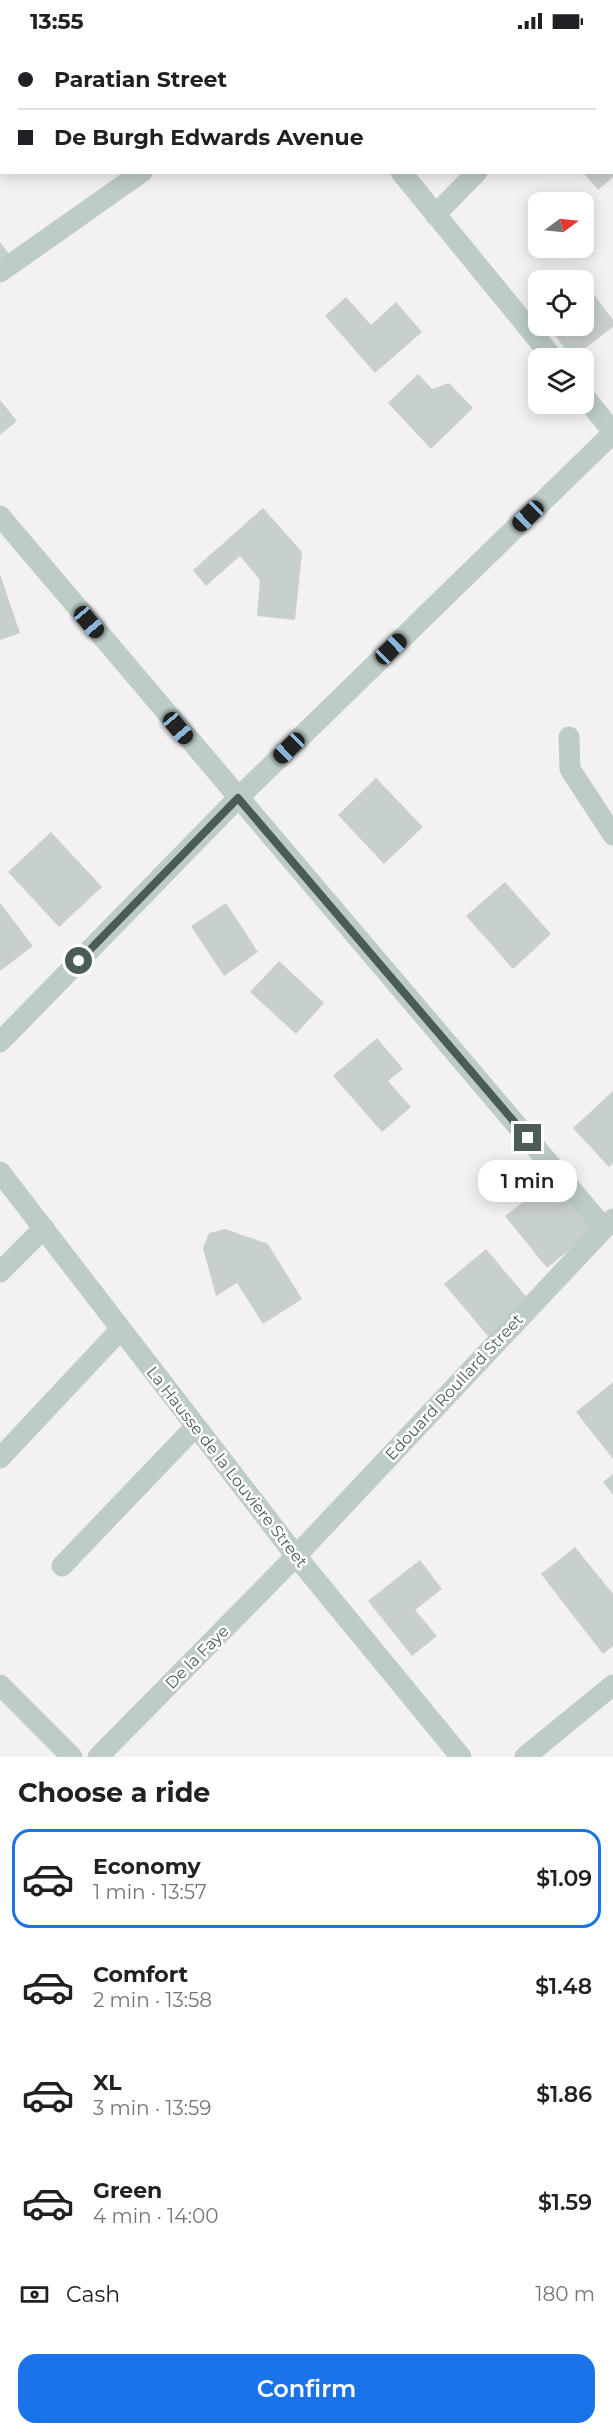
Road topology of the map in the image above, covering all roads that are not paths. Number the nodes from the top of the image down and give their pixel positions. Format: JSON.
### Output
{"nodes":[{"id":1,"x":139,"y":174,"type":"edge"},
{"id":2,"x":403,"y":174,"type":"edge"},
{"id":3,"x":475,"y":174,"type":"edge"},
{"id":4,"x":435,"y":214,"type":"junction"},
{"id":5,"x":0,"y":272,"type":"edge"},
{"id":6,"x":545,"y":348,"type":"edge"},
{"id":7,"x":594,"y":409,"type":"edge"},
{"id":8,"x":613,"y":433,"type":"edge"},
{"id":9,"x":0,"y":516,"type":"edge"},
{"id":10,"x":569,"y":737,"type":"dead end"},
{"id":11,"x":238,"y":798,"type":"junction"},
{"id":12,"x":613,"y":835,"type":"edge"},
{"id":13,"x":0,"y":1042,"type":"edge"},
{"id":14,"x":0,"y":1172,"type":"edge"},
{"id":15,"x":609,"y":1223,"type":"edge"},
{"id":16,"x":44,"y":1228,"type":"junction"},
{"id":17,"x":0,"y":1272,"type":"edge"},
{"id":18,"x":121,"y":1329,"type":"junction"},
{"id":19,"x":196,"y":1426,"type":"junction"},
{"id":20,"x":0,"y":1458,"type":"edge"},
{"id":21,"x":296,"y":1556,"type":"junction"},
{"id":22,"x":62,"y":1566,"type":"dead end"},
{"id":23,"x":613,"y":1685,"type":"edge"},
{"id":24,"x":0,"y":1686,"type":"edge"},
{"id":25,"x":72,"y":1757,"type":"edge"},
{"id":26,"x":98,"y":1757,"type":"edge"},
{"id":27,"x":461,"y":1757,"type":"edge"},
{"id":28,"x":525,"y":1757,"type":"edge"}],
"edges":[{"from":1,"to":5,"type":"street"},
{"from":2,"to":4,"type":"street"},
{"from":3,"to":4,"type":"street"},
{"from":4,"to":6,"type":"street"},
{"from":7,"to":8,"type":"street"},
{"from":8,"to":11,"type":"street"},
{"from":9,"to":11,"type":"street"},
{"from":10,"to":12,"type":"street"},
{"from":11,"to":13,"type":"street"},
{"from":11,"to":15,"type":"street"},
{"from":14,"to":16,"type":"street","name":"La Hausse de la Louviere Street"},
{"from":15,"to":21,"type":"street","name":"Edouard Roullard Street"},
{"from":16,"to":17,"type":"street"},
{"from":16,"to":18,"type":"street","name":"La Hausse de la Louviere Street"},
{"from":18,"to":19,"type":"street","name":"La Hausse de la Louviere Street"},
{"from":18,"to":20,"type":"street"},
{"from":19,"to":21,"type":"street","name":"La Hausse de la Louviere Street"},
{"from":19,"to":22,"type":"street"},
{"from":21,"to":26,"type":"street","name":"De la Faye"},
{"from":21,"to":27,"type":"street","name":"La Hausse de la Louviere Street"},
{"from":23,"to":28,"type":"street"},
{"from":24,"to":25,"type":"street"}]}
